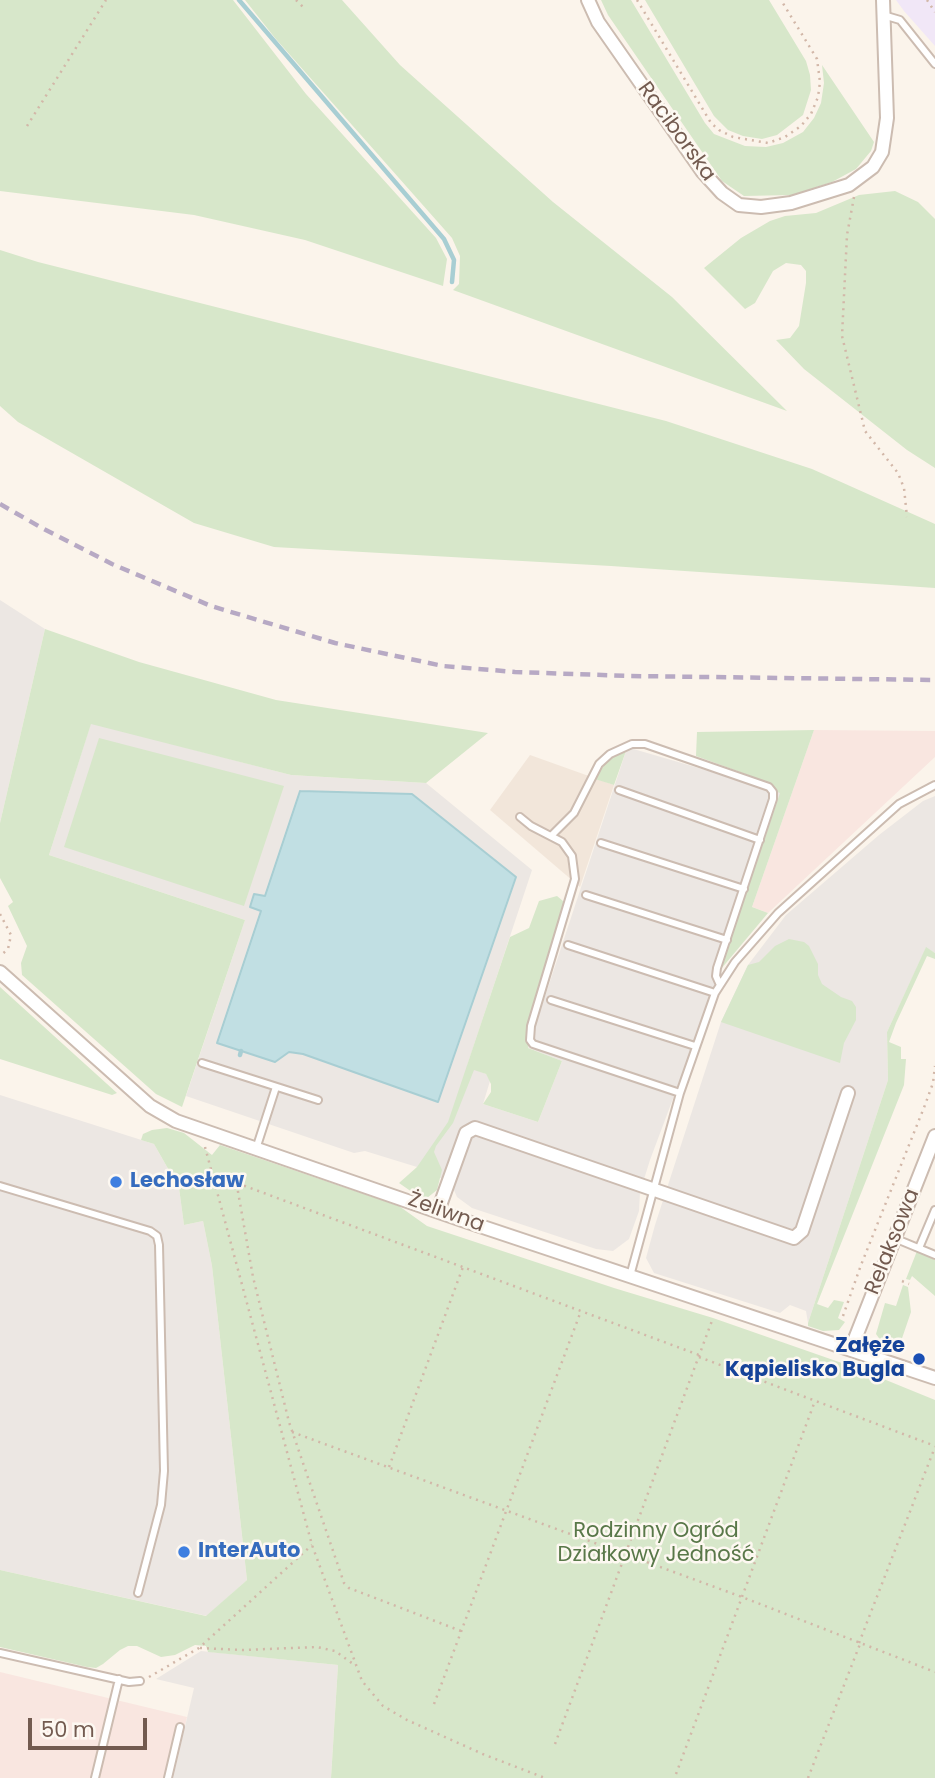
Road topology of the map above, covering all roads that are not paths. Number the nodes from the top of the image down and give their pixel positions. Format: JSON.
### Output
{"nodes":[{"id":1,"x":588,"y":0,"type":"edge"},
{"id":2,"x":883,"y":0,"type":"edge"},
{"id":3,"x":883,"y":15,"type":"junction"},
{"id":4,"x":935,"y":64,"type":"edge"},
{"id":5,"x":935,"y":785,"type":"edge"},
{"id":6,"x":619,"y":790,"type":"dead end"},
{"id":7,"x":520,"y":817,"type":"dead end"},
{"id":8,"x":551,"y":835,"type":"junction"},
{"id":9,"x":760,"y":840,"type":"junction"},
{"id":10,"x":601,"y":843,"type":"dead end"},
{"id":11,"x":744,"y":889,"type":"junction"},
{"id":12,"x":586,"y":895,"type":"dead end"},
{"id":13,"x":727,"y":940,"type":"junction"},
{"id":14,"x":568,"y":946,"type":"dead end"},
{"id":15,"x":0,"y":972,"type":"edge"},
{"id":16,"x":720,"y":985,"type":"junction"},
{"id":17,"x":715,"y":993,"type":"junction"},
{"id":18,"x":551,"y":1000,"type":"dead end"},
{"id":19,"x":695,"y":1046,"type":"junction"},
{"id":20,"x":202,"y":1063,"type":"dead end"},
{"id":21,"x":276,"y":1087,"type":"junction"},
{"id":22,"x":680,"y":1093,"type":"junction"},
{"id":23,"x":848,"y":1094,"type":"dead end"},
{"id":24,"x":318,"y":1100,"type":"dead end"},
{"id":25,"x":935,"y":1136,"type":"edge"},
{"id":26,"x":256,"y":1149,"type":"junction"},
{"id":27,"x":0,"y":1186,"type":"edge"},
{"id":28,"x":654,"y":1190,"type":"junction"},
{"id":29,"x":935,"y":1210,"type":"edge"},
{"id":30,"x":438,"y":1211,"type":"junction"},
{"id":31,"x":894,"y":1238,"type":"junction"},
{"id":32,"x":919,"y":1248,"type":"junction"},
{"id":33,"x":935,"y":1255,"type":"edge"},
{"id":34,"x":631,"y":1276,"type":"junction"},
{"id":35,"x":851,"y":1349,"type":"junction"},
{"id":36,"x":935,"y":1378,"type":"edge"},
{"id":37,"x":138,"y":1593,"type":"dead end"},
{"id":38,"x":0,"y":1653,"type":"edge"},
{"id":39,"x":119,"y":1679,"type":"junction"},
{"id":40,"x":140,"y":1681,"type":"road end"},
{"id":41,"x":180,"y":1727,"type":"dead end"},
{"id":42,"x":96,"y":1778,"type":"edge"},
{"id":43,"x":168,"y":1778,"type":"edge"}],
"edges":[{"from":1,"to":3,"type":"street","name":"Raciborska"},
{"from":2,"to":3,"type":"street","name":"Raciborska"},
{"from":3,"to":4,"type":"lane"},
{"from":5,"to":16,"type":"lane"},
{"from":6,"to":9,"type":"lane"},
{"from":7,"to":8,"type":"lane"},
{"from":8,"to":9,"type":"lane"},
{"from":8,"to":22,"type":"lane"},
{"from":9,"to":11,"type":"lane"},
{"from":10,"to":11,"type":"lane"},
{"from":11,"to":13,"type":"lane"},
{"from":12,"to":13,"type":"lane"},
{"from":13,"to":16,"type":"lane"},
{"from":14,"to":17,"type":"lane"},
{"from":15,"to":26,"type":"street","name":"Żeliwna"},
{"from":16,"to":17,"type":"lane"},
{"from":17,"to":19,"type":"lane"},
{"from":18,"to":19,"type":"lane"},
{"from":19,"to":22,"type":"lane"},
{"from":20,"to":21,"type":"lane"},
{"from":21,"to":24,"type":"lane"},
{"from":21,"to":26,"type":"lane"},
{"from":22,"to":28,"type":"lane"},
{"from":23,"to":28,"type":"street"},
{"from":25,"to":31,"type":"street","name":"Relaksowa"},
{"from":26,"to":30,"type":"street","name":"Żeliwna"},
{"from":27,"to":37,"type":"lane"},
{"from":28,"to":30,"type":"street"},
{"from":28,"to":34,"type":"lane"},
{"from":29,"to":32,"type":"lane"},
{"from":30,"to":34,"type":"street","name":"Żeliwna"},
{"from":31,"to":32,"type":"lane"},
{"from":31,"to":35,"type":"street","name":"Relaksowa"},
{"from":32,"to":33,"type":"lane"},
{"from":34,"to":35,"type":"street","name":"Żeliwna"},
{"from":35,"to":36,"type":"street","name":"Żeliwna"},
{"from":38,"to":39,"type":"lane"},
{"from":39,"to":40,"type":"lane"},
{"from":39,"to":42,"type":"lane"},
{"from":41,"to":43,"type":"lane"}]}
